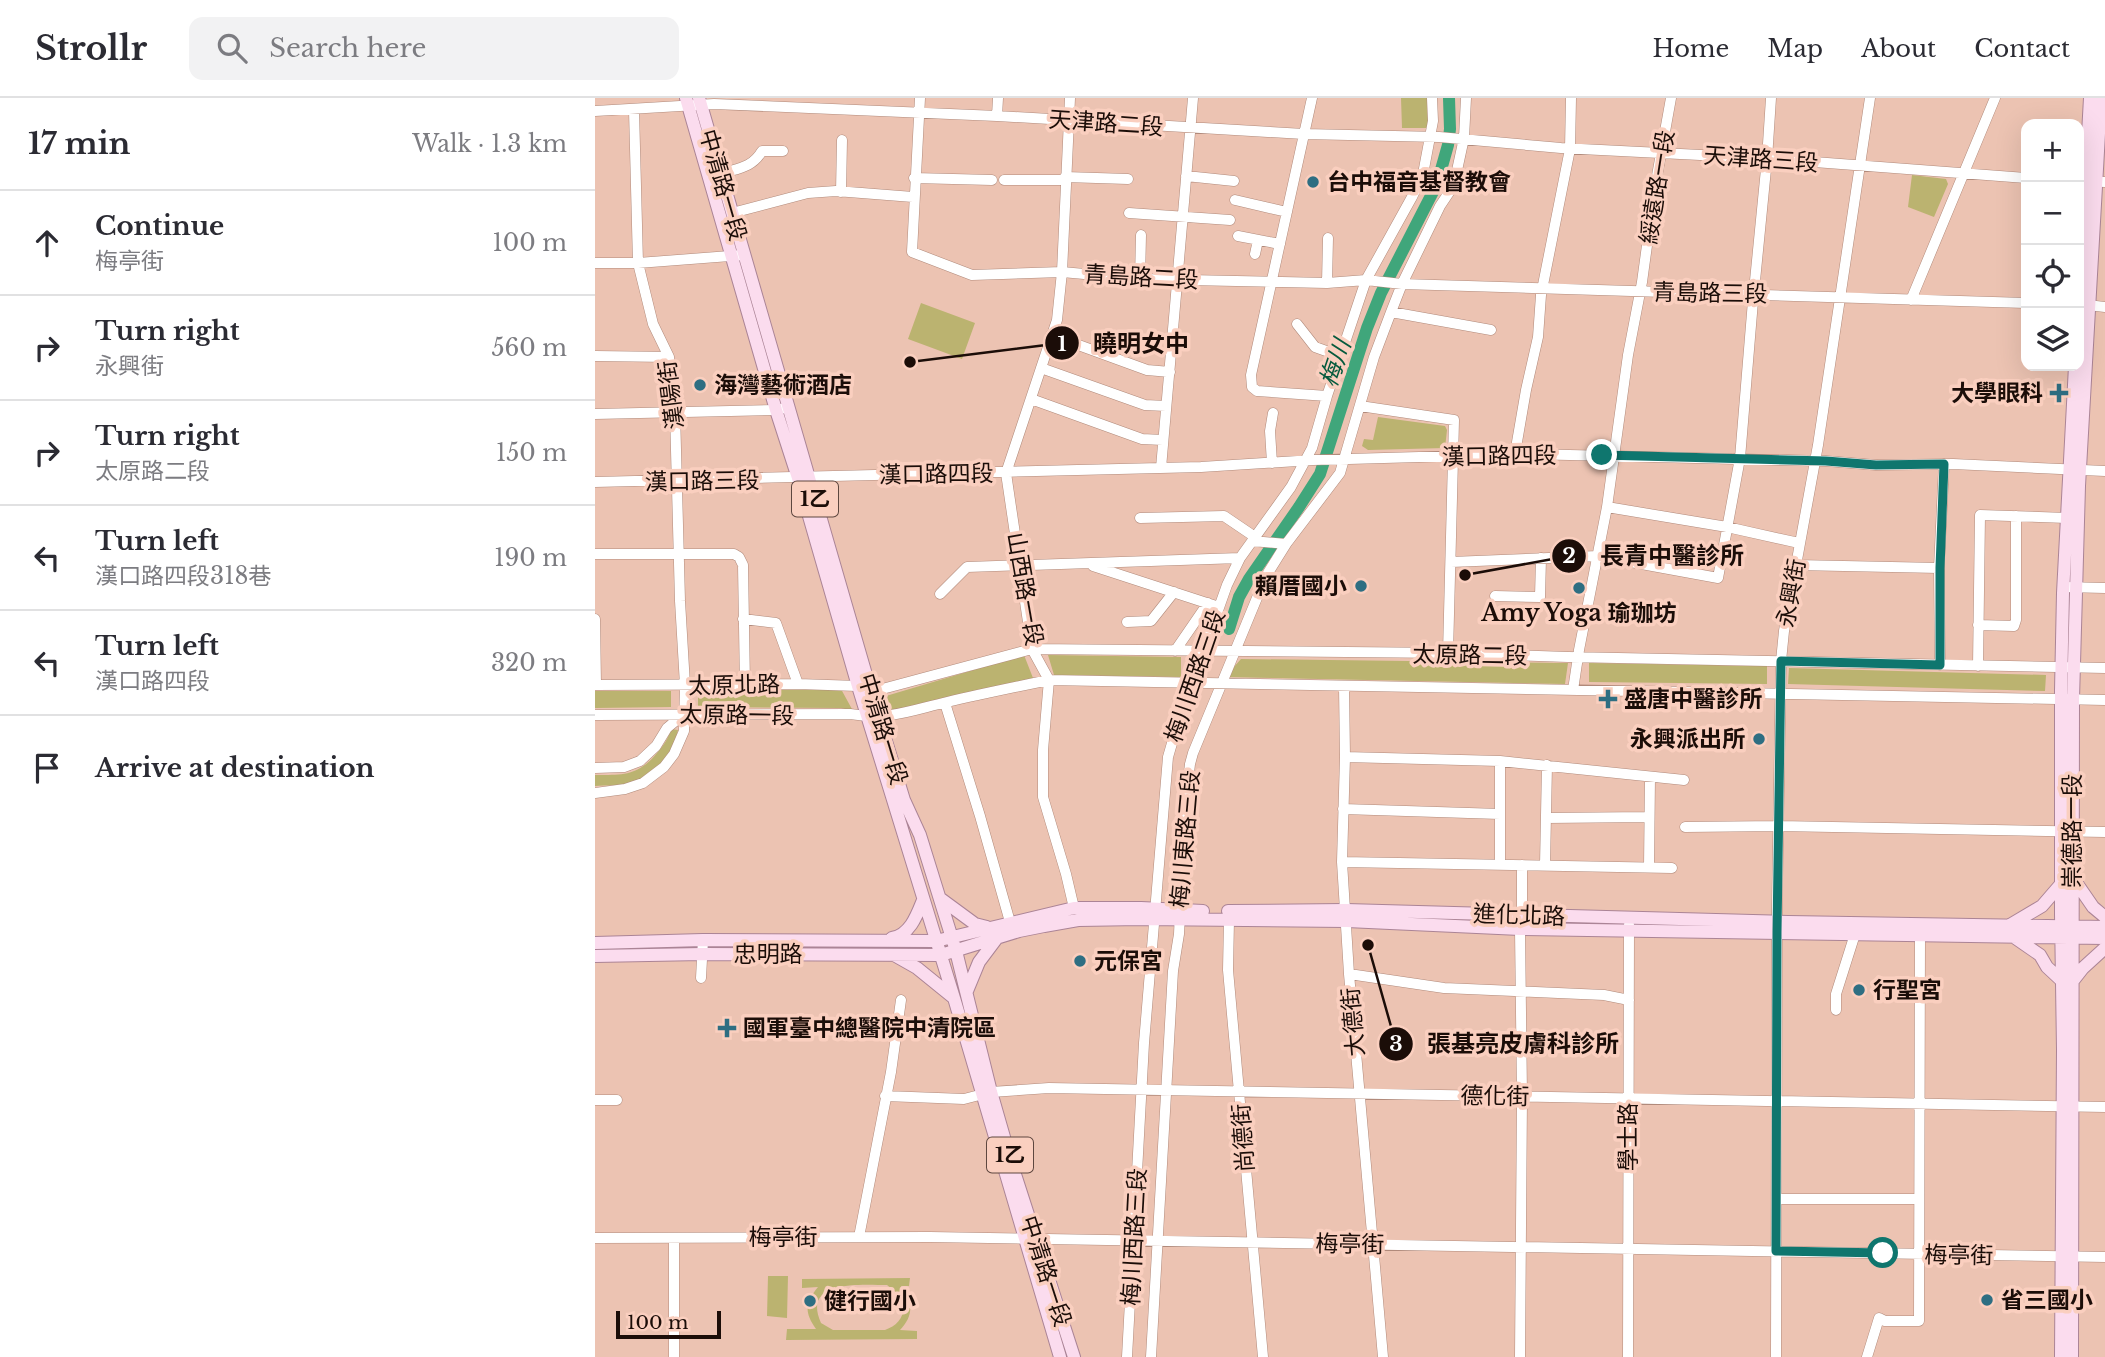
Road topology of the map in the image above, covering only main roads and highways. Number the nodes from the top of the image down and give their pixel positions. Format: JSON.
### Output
{"nodes":[{"id":1,"x":2090,"y":98,"type":"edge"},
{"id":2,"x":2101,"y":98,"type":"edge"},
{"id":3,"x":693,"y":102,"type":"edge"},
{"id":4,"x":2092,"y":182,"type":"edge"},
{"id":5,"x":737,"y":256,"type":"junction"},
{"id":6,"x":2084,"y":278,"type":"edge"},
{"id":7,"x":2082,"y":308,"type":"edge"},
{"id":8,"x":2075,"y":371,"type":"edge"},
{"id":9,"x":2075,"y":470,"type":"junction"},
{"id":10,"x":804,"y":478,"type":"junction"},
{"id":11,"x":2070,"y":587,"type":"junction"},
{"id":12,"x":874,"y":717,"type":"junction"},
{"id":13,"x":2067,"y":881,"type":"junction"},
{"id":14,"x":940,"y":898,"type":"junction"},
{"id":15,"x":923,"y":900,"type":"junction"},
{"id":16,"x":1156,"y":914,"type":"junction"},
{"id":17,"x":1179,"y":915,"type":"junction"},
{"id":18,"x":1346,"y":916,"type":"junction"},
{"id":19,"x":2105,"y":917,"type":"edge"},
{"id":20,"x":988,"y":927,"type":"junction"},
{"id":21,"x":1777,"y":927,"type":"junction"},
{"id":22,"x":2105,"y":927,"type":"edge"},
{"id":23,"x":2012,"y":931,"type":"junction"},
{"id":24,"x":2067,"y":932,"type":"junction"},
{"id":25,"x":951,"y":936,"type":"junction"},
{"id":26,"x":998,"y":937,"type":"junction"},
{"id":27,"x":2105,"y":938,"type":"edge"},
{"id":28,"x":881,"y":940,"type":"junction"},
{"id":29,"x":936,"y":941,"type":"junction"},
{"id":30,"x":595,"y":943,"type":"edge"},
{"id":31,"x":2105,"y":948,"type":"edge"},
{"id":32,"x":956,"y":950,"type":"junction"},
{"id":33,"x":894,"y":955,"type":"junction"},
{"id":34,"x":941,"y":955,"type":"junction"},
{"id":35,"x":595,"y":956,"type":"edge"},
{"id":36,"x":2067,"y":981,"type":"junction"},
{"id":37,"x":967,"y":992,"type":"junction"},
{"id":38,"x":954,"y":998,"type":"junction"},
{"id":39,"x":986,"y":1093,"type":"junction"},
{"id":40,"x":1030,"y":1239,"type":"junction"},
{"id":41,"x":2067,"y":1257,"type":"junction"},
{"id":42,"x":1060,"y":1357,"type":"edge"},
{"id":43,"x":1074,"y":1357,"type":"edge"},
{"id":44,"x":2061,"y":1357,"type":"edge"},
{"id":45,"x":2072,"y":1357,"type":"edge"}],
"edges":[{"from":1,"to":4,"type":"main road"},
{"from":2,"to":4,"type":"main road"},
{"from":3,"to":5,"type":"main road","name":"中清路一段","number":"1乙"},
{"from":3,"to":5,"type":"main road","name":"中清路一段","number":"1乙"},
{"from":4,"to":6,"type":"main road","name":"崇德路一段"},
{"from":5,"to":10,"type":"main road","name":"中清路一段","number":"1乙"},
{"from":5,"to":10,"type":"main road","name":"中清路一段","number":"1乙"},
{"from":7,"to":9,"type":"main road","name":"崇德路一段"},
{"from":8,"to":9,"type":"main road","name":"崇德路一段"},
{"from":9,"to":11,"type":"main road","name":"崇德路一段"},
{"from":9,"to":11,"type":"main road","name":"崇德路一段"},
{"from":10,"to":12,"type":"main road","name":"中清路一段","number":"1乙"},
{"from":10,"to":12,"type":"main road","name":"中清路一段","number":"1乙"},
{"from":11,"to":13,"type":"main road","name":"崇德路一段"},
{"from":12,"to":14,"type":"main road","name":"中清路一段","number":"1乙"},
{"from":12,"to":15,"type":"main road","name":"中清路一段","number":"1乙"},
{"from":13,"to":19,"type":"main road"},
{"from":13,"to":23,"type":"main road"},
{"from":13,"to":24,"type":"main road","name":"崇德路一段"},
{"from":14,"to":20,"type":"main road"},
{"from":14,"to":25,"type":"main road","name":"中清路一段","number":"1乙"},
{"from":15,"to":28,"type":"main road"},
{"from":15,"to":29,"type":"main road","name":"中清路一段","number":"1乙"},
{"from":16,"to":17,"type":"main road","name":"進化北路"},
{"from":16,"to":20,"type":"main road","name":"進化北路"},
{"from":16,"to":26,"type":"main road","name":"進化北路"},
{"from":17,"to":18,"type":"main road","name":"進化北路"},
{"from":17,"to":18,"type":"main road","name":"進化北路"},
{"from":18,"to":21,"type":"main road","name":"進化北路"},
{"from":20,"to":25,"type":"main road","name":"進化北路"},
{"from":21,"to":23,"type":"main road","name":"進化北路"},
{"from":21,"to":23,"type":"main road","name":"進化北路"},
{"from":22,"to":24,"type":"main road","name":"進化北路"},
{"from":23,"to":24,"type":"main road","name":"進化北路"},
{"from":23,"to":36,"type":"main road"},
{"from":24,"to":27,"type":"main road","name":"進化北路"},
{"from":24,"to":36,"type":"main road","name":"崇德路一段"},
{"from":25,"to":29,"type":"main road","name":"進化北路"},
{"from":25,"to":32,"type":"main road","name":"中清路一段","number":"1乙"},
{"from":26,"to":32,"type":"main road","name":"進化北路"},
{"from":26,"to":37,"type":"main road"},
{"from":28,"to":29,"type":"main road","name":"忠明路"},
{"from":28,"to":30,"type":"main road","name":"忠明路"},
{"from":29,"to":34,"type":"main road","name":"中清路一段","number":"1乙"},
{"from":31,"to":36,"type":"main road"},
{"from":32,"to":34,"type":"main road","name":"進化北路"},
{"from":32,"to":37,"type":"main road","name":"中清路一段","number":"1乙"},
{"from":33,"to":34,"type":"main road","name":"忠明路"},
{"from":33,"to":35,"type":"main road","name":"忠明路"},
{"from":33,"to":38,"type":"main road"},
{"from":34,"to":38,"type":"main road","name":"中清路一段","number":"1乙"},
{"from":36,"to":41,"type":"main road","name":"崇德路一段"},
{"from":37,"to":39,"type":"main road","name":"中清路一段","number":"1乙"},
{"from":38,"to":39,"type":"main road","name":"中清路一段","number":"1乙"},
{"from":39,"to":40,"type":"main road","name":"中清路一段","number":"1乙"},
{"from":40,"to":42,"type":"main road","name":"中清路一段","number":"1乙"},
{"from":40,"to":43,"type":"main road","name":"中清路一段","number":"1乙"},
{"from":41,"to":44,"type":"main road","name":"崇德路一段"},
{"from":41,"to":45,"type":"main road","name":"崇德路一段"}]}
